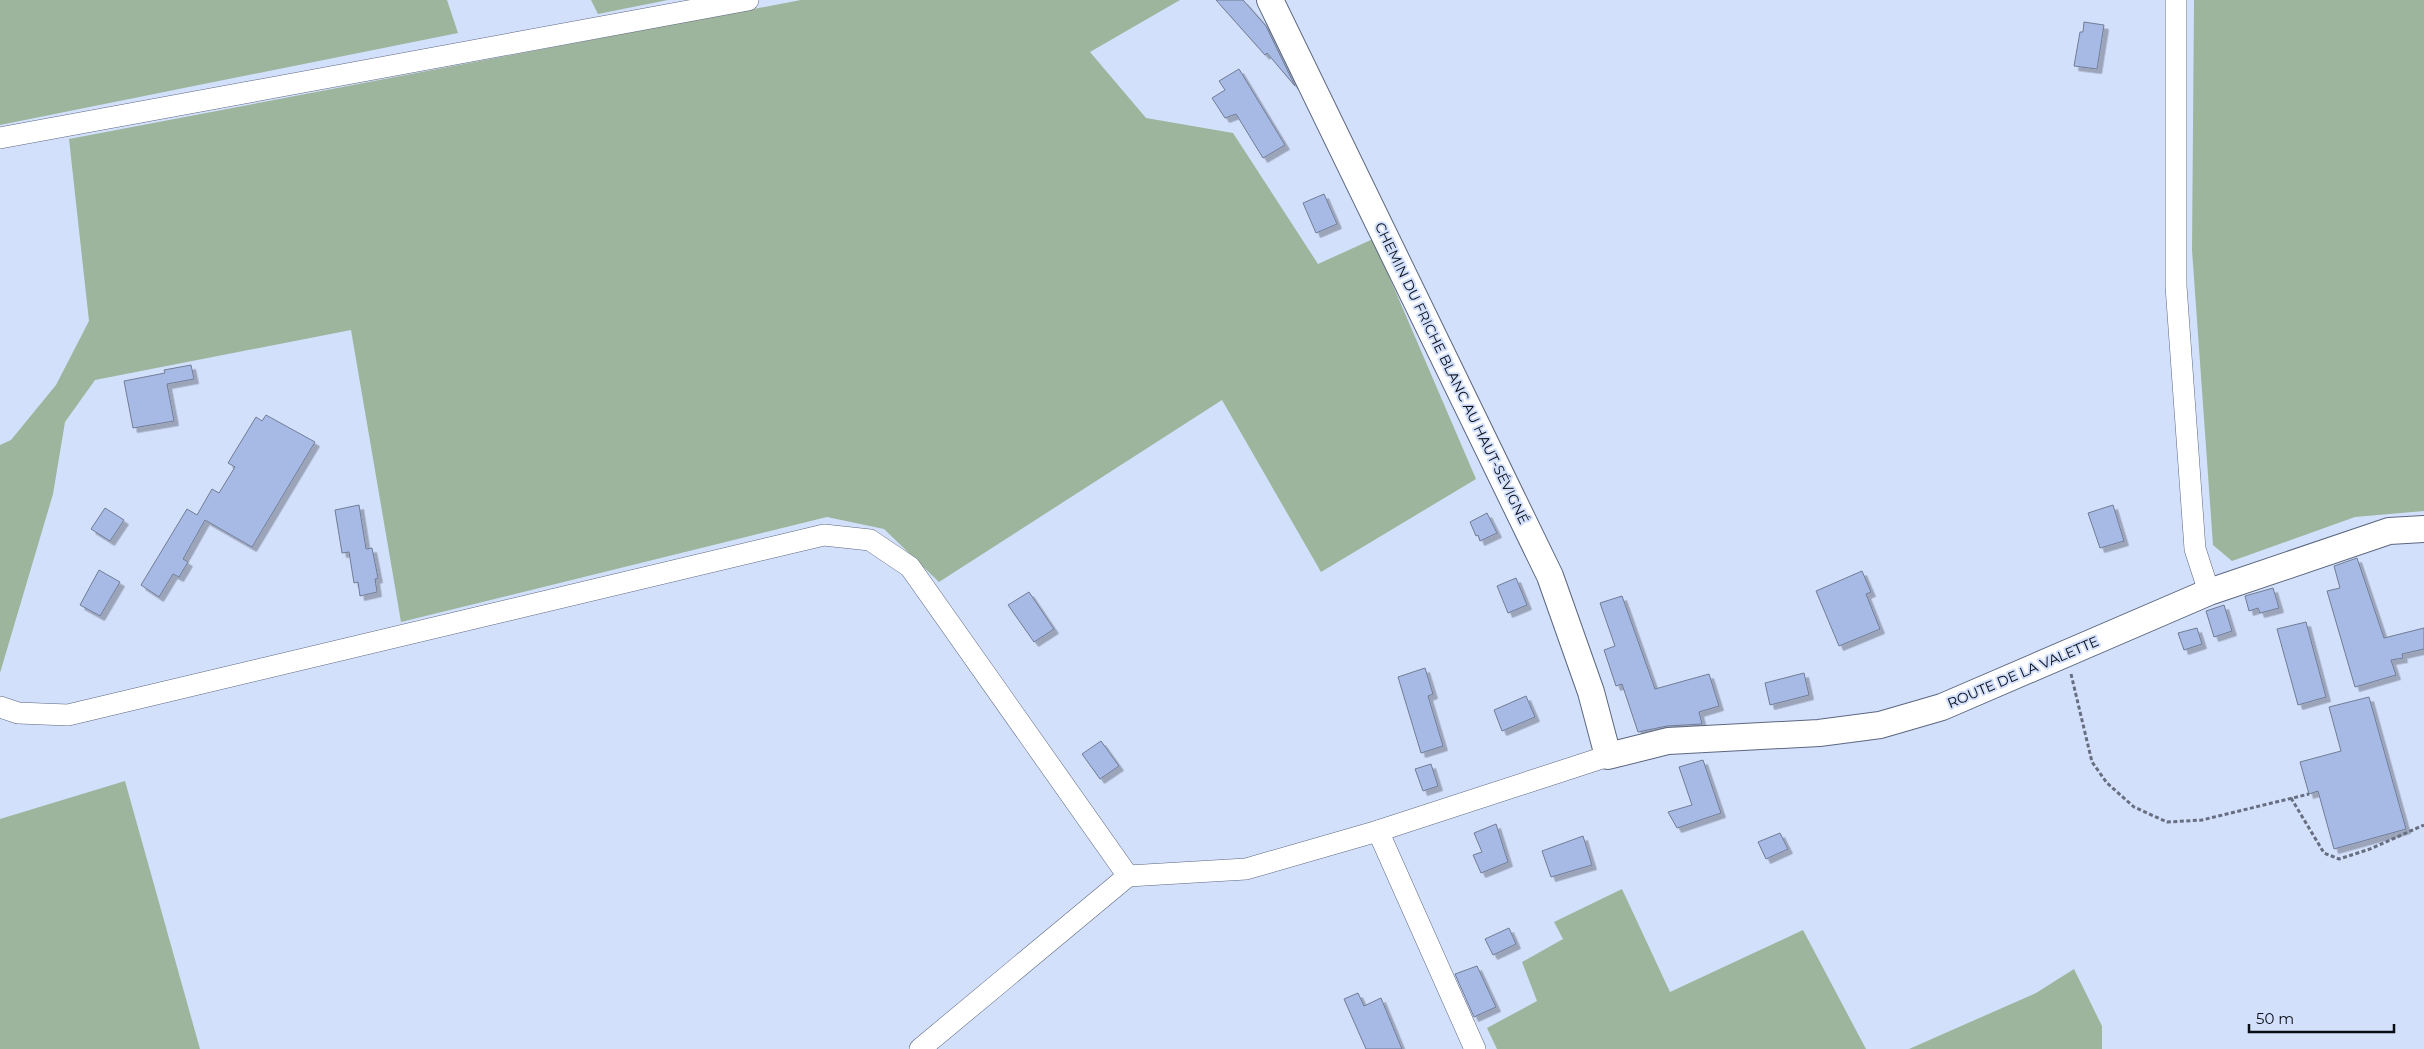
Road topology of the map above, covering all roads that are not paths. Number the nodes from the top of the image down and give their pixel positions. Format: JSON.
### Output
{"nodes":[{"id":1,"x":748,"y":0,"type":"edge"},
{"id":2,"x":1270,"y":0,"type":"edge"},
{"id":3,"x":2176,"y":0,"type":"edge"},
{"id":4,"x":0,"y":138,"type":"edge"},
{"id":5,"x":2424,"y":529,"type":"edge"},
{"id":6,"x":2210,"y":592,"type":"junction"},
{"id":7,"x":0,"y":707,"type":"edge"},
{"id":8,"x":1608,"y":756,"type":"junction"},
{"id":9,"x":1378,"y":831,"type":"junction"},
{"id":10,"x":1128,"y":876,"type":"junction"},
{"id":11,"x":920,"y":1049,"type":"edge"},
{"id":12,"x":1475,"y":1049,"type":"edge"}],
"edges":[{"from":1,"to":4,"type":"street"},
{"from":2,"to":8,"type":"street","name":"CHEMIN DU FRICHE BLANC AU HAUT-SÉVIGNÉ"},
{"from":3,"to":6,"type":"street"},
{"from":5,"to":6,"type":"street","name":"ROUTE DE LA VALETTE"},
{"from":6,"to":8,"type":"street","name":"ROUTE DE LA VALETTE"},
{"from":7,"to":10,"type":"street"},
{"from":8,"to":9,"type":"street"},
{"from":9,"to":10,"type":"street"},
{"from":9,"to":12,"type":"street"},
{"from":10,"to":11,"type":"street"}]}
